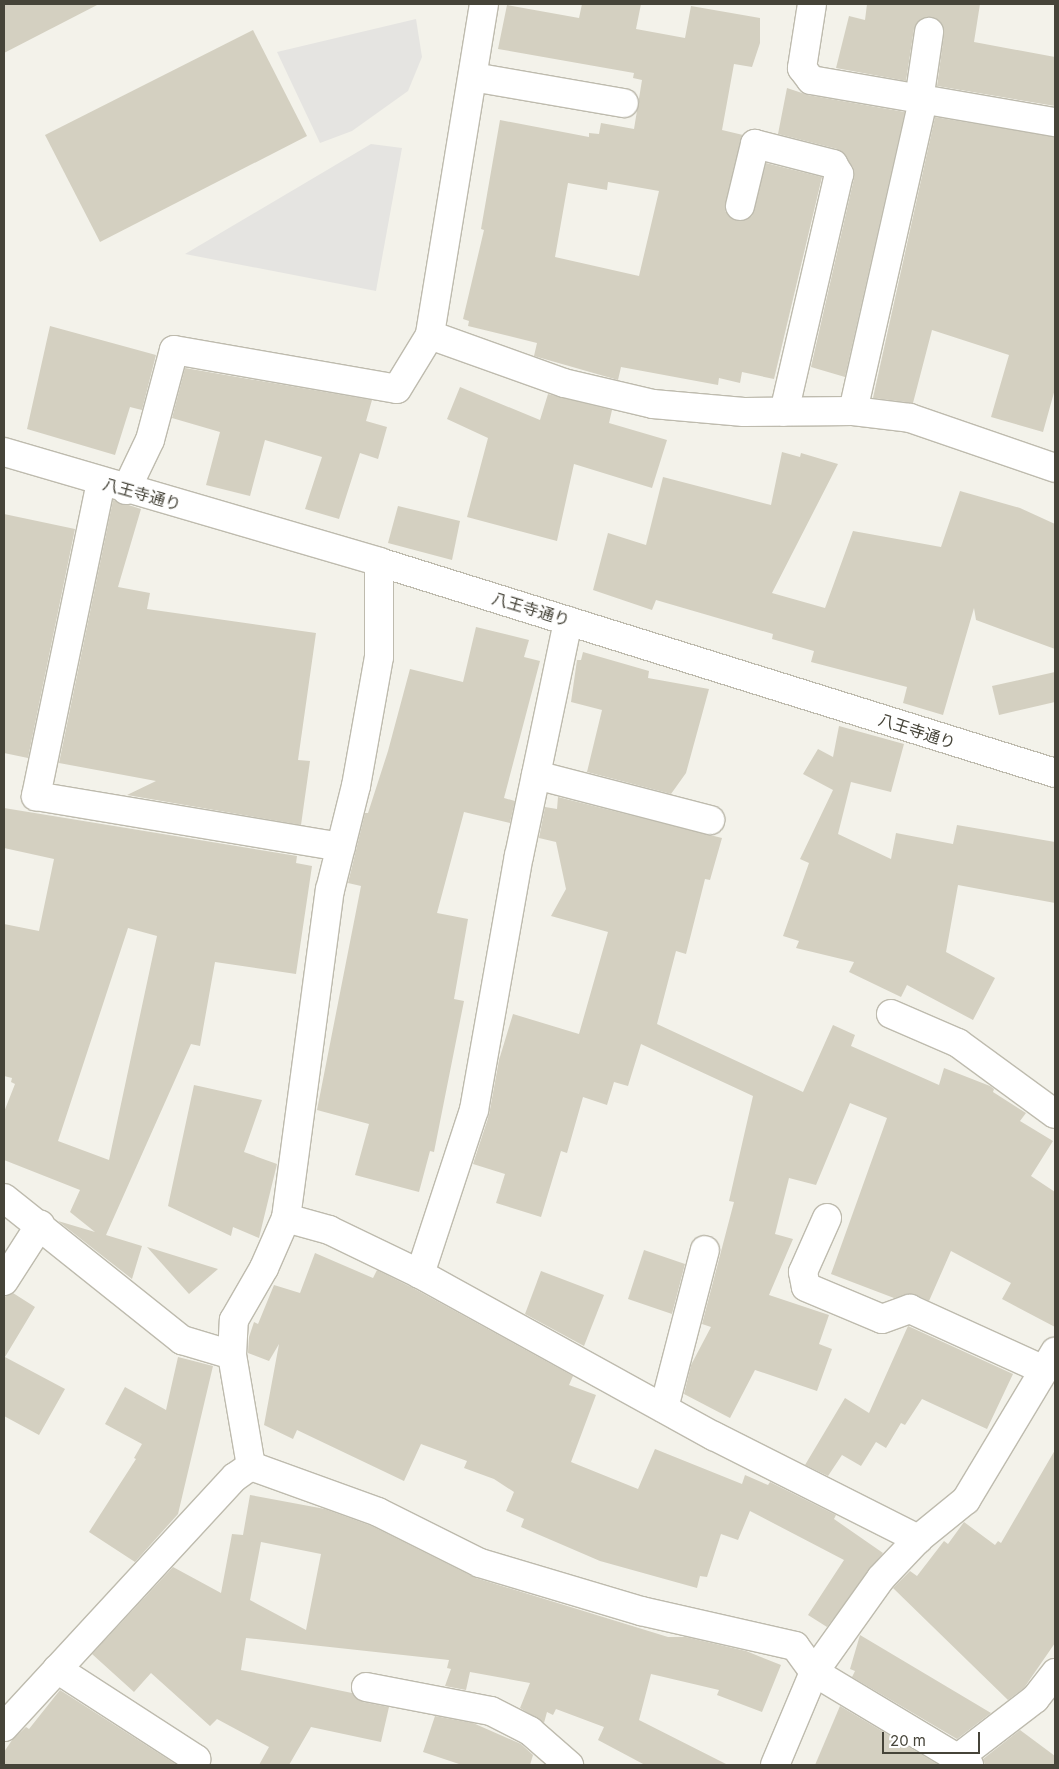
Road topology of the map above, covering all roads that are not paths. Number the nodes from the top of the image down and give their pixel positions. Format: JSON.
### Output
{"nodes":[{"id":1,"x":484,"y":4,"type":"edge"},
{"id":2,"x":812,"y":4,"type":"edge"},
{"id":3,"x":929,"y":32,"type":"dead end"},
{"id":4,"x":473,"y":77,"type":"junction"},
{"id":5,"x":921,"y":101,"type":"junction"},
{"id":6,"x":624,"y":104,"type":"dead end"},
{"id":7,"x":1055,"y":122,"type":"edge"},
{"id":8,"x":740,"y":206,"type":"dead end"},
{"id":9,"x":430,"y":336,"type":"junction"},
{"id":10,"x":853,"y":411,"type":"junction"},
{"id":11,"x":784,"y":412,"type":"junction"},
{"id":12,"x":4,"y":452,"type":"edge"},
{"id":13,"x":1055,"y":468,"type":"edge"},
{"id":14,"x":101,"y":482,"type":"junction"},
{"id":15,"x":126,"y":490,"type":"junction"},
{"id":16,"x":379,"y":562,"type":"junction"},
{"id":17,"x":568,"y":621,"type":"junction"},
{"id":18,"x":1055,"y":773,"type":"edge"},
{"id":19,"x":536,"y":775,"type":"junction"},
{"id":20,"x":710,"y":820,"type":"dead end"},
{"id":21,"x":341,"y":847,"type":"junction"},
{"id":22,"x":891,"y":1014,"type":"dead end"},
{"id":23,"x":1055,"y":1114,"type":"edge"},
{"id":24,"x":4,"y":1198,"type":"edge"},
{"id":25,"x":286,"y":1218,"type":"junction"},
{"id":26,"x":827,"y":1218,"type":"dead end"},
{"id":27,"x":40,"y":1225,"type":"junction"},
{"id":28,"x":704,"y":1250,"type":"dead end"},
{"id":29,"x":420,"y":1274,"type":"junction"},
{"id":30,"x":4,"y":1281,"type":"edge"},
{"id":31,"x":232,"y":1355,"type":"junction"},
{"id":32,"x":1051,"y":1361,"type":"edge"},
{"id":33,"x":664,"y":1408,"type":"junction"},
{"id":34,"x":251,"y":1466,"type":"junction"},
{"id":35,"x":918,"y":1539,"type":"junction"},
{"id":36,"x":57,"y":1669,"type":"junction"},
{"id":37,"x":814,"y":1672,"type":"junction"},
{"id":38,"x":1055,"y":1673,"type":"edge"},
{"id":39,"x":366,"y":1687,"type":"dead end"},
{"id":40,"x":4,"y":1727,"type":"edge"},
{"id":41,"x":963,"y":1762,"type":"edge"},
{"id":42,"x":192,"y":1765,"type":"edge"},
{"id":43,"x":569,"y":1765,"type":"edge"},
{"id":44,"x":775,"y":1765,"type":"edge"}],
"edges":[{"from":1,"to":4,"type":"street"},
{"from":2,"to":5,"type":"street"},
{"from":3,"to":5,"type":"street"},
{"from":4,"to":6,"type":"street"},
{"from":4,"to":9,"type":"street"},
{"from":5,"to":7,"type":"street"},
{"from":5,"to":10,"type":"street"},
{"from":8,"to":11,"type":"street"},
{"from":9,"to":11,"type":"street"},
{"from":9,"to":15,"type":"street"},
{"from":10,"to":11,"type":"street"},
{"from":10,"to":13,"type":"street"},
{"from":12,"to":14,"type":"street","name":"八王寺通り"},
{"from":14,"to":15,"type":"street","name":"八王寺通り"},
{"from":14,"to":21,"type":"street"},
{"from":15,"to":16,"type":"street","name":"八王寺通り"},
{"from":16,"to":17,"type":"street","name":"八王寺通り"},
{"from":16,"to":21,"type":"street"},
{"from":17,"to":18,"type":"street","name":"八王寺通り"},
{"from":17,"to":19,"type":"street"},
{"from":19,"to":20,"type":"street"},
{"from":19,"to":29,"type":"street"},
{"from":21,"to":25,"type":"street"},
{"from":22,"to":23,"type":"street"},
{"from":24,"to":27,"type":"street"},
{"from":25,"to":29,"type":"street"},
{"from":25,"to":31,"type":"street"},
{"from":26,"to":32,"type":"street"},
{"from":27,"to":30,"type":"street"},
{"from":27,"to":31,"type":"street"},
{"from":28,"to":33,"type":"street"},
{"from":29,"to":33,"type":"street"},
{"from":31,"to":34,"type":"street"},
{"from":32,"to":35,"type":"street"},
{"from":33,"to":35,"type":"street"},
{"from":34,"to":36,"type":"street"},
{"from":34,"to":37,"type":"street"},
{"from":35,"to":37,"type":"street"},
{"from":36,"to":40,"type":"street"},
{"from":36,"to":42,"type":"street"},
{"from":37,"to":41,"type":"street"},
{"from":37,"to":44,"type":"street"},
{"from":38,"to":41,"type":"street"},
{"from":39,"to":43,"type":"street"}]}
